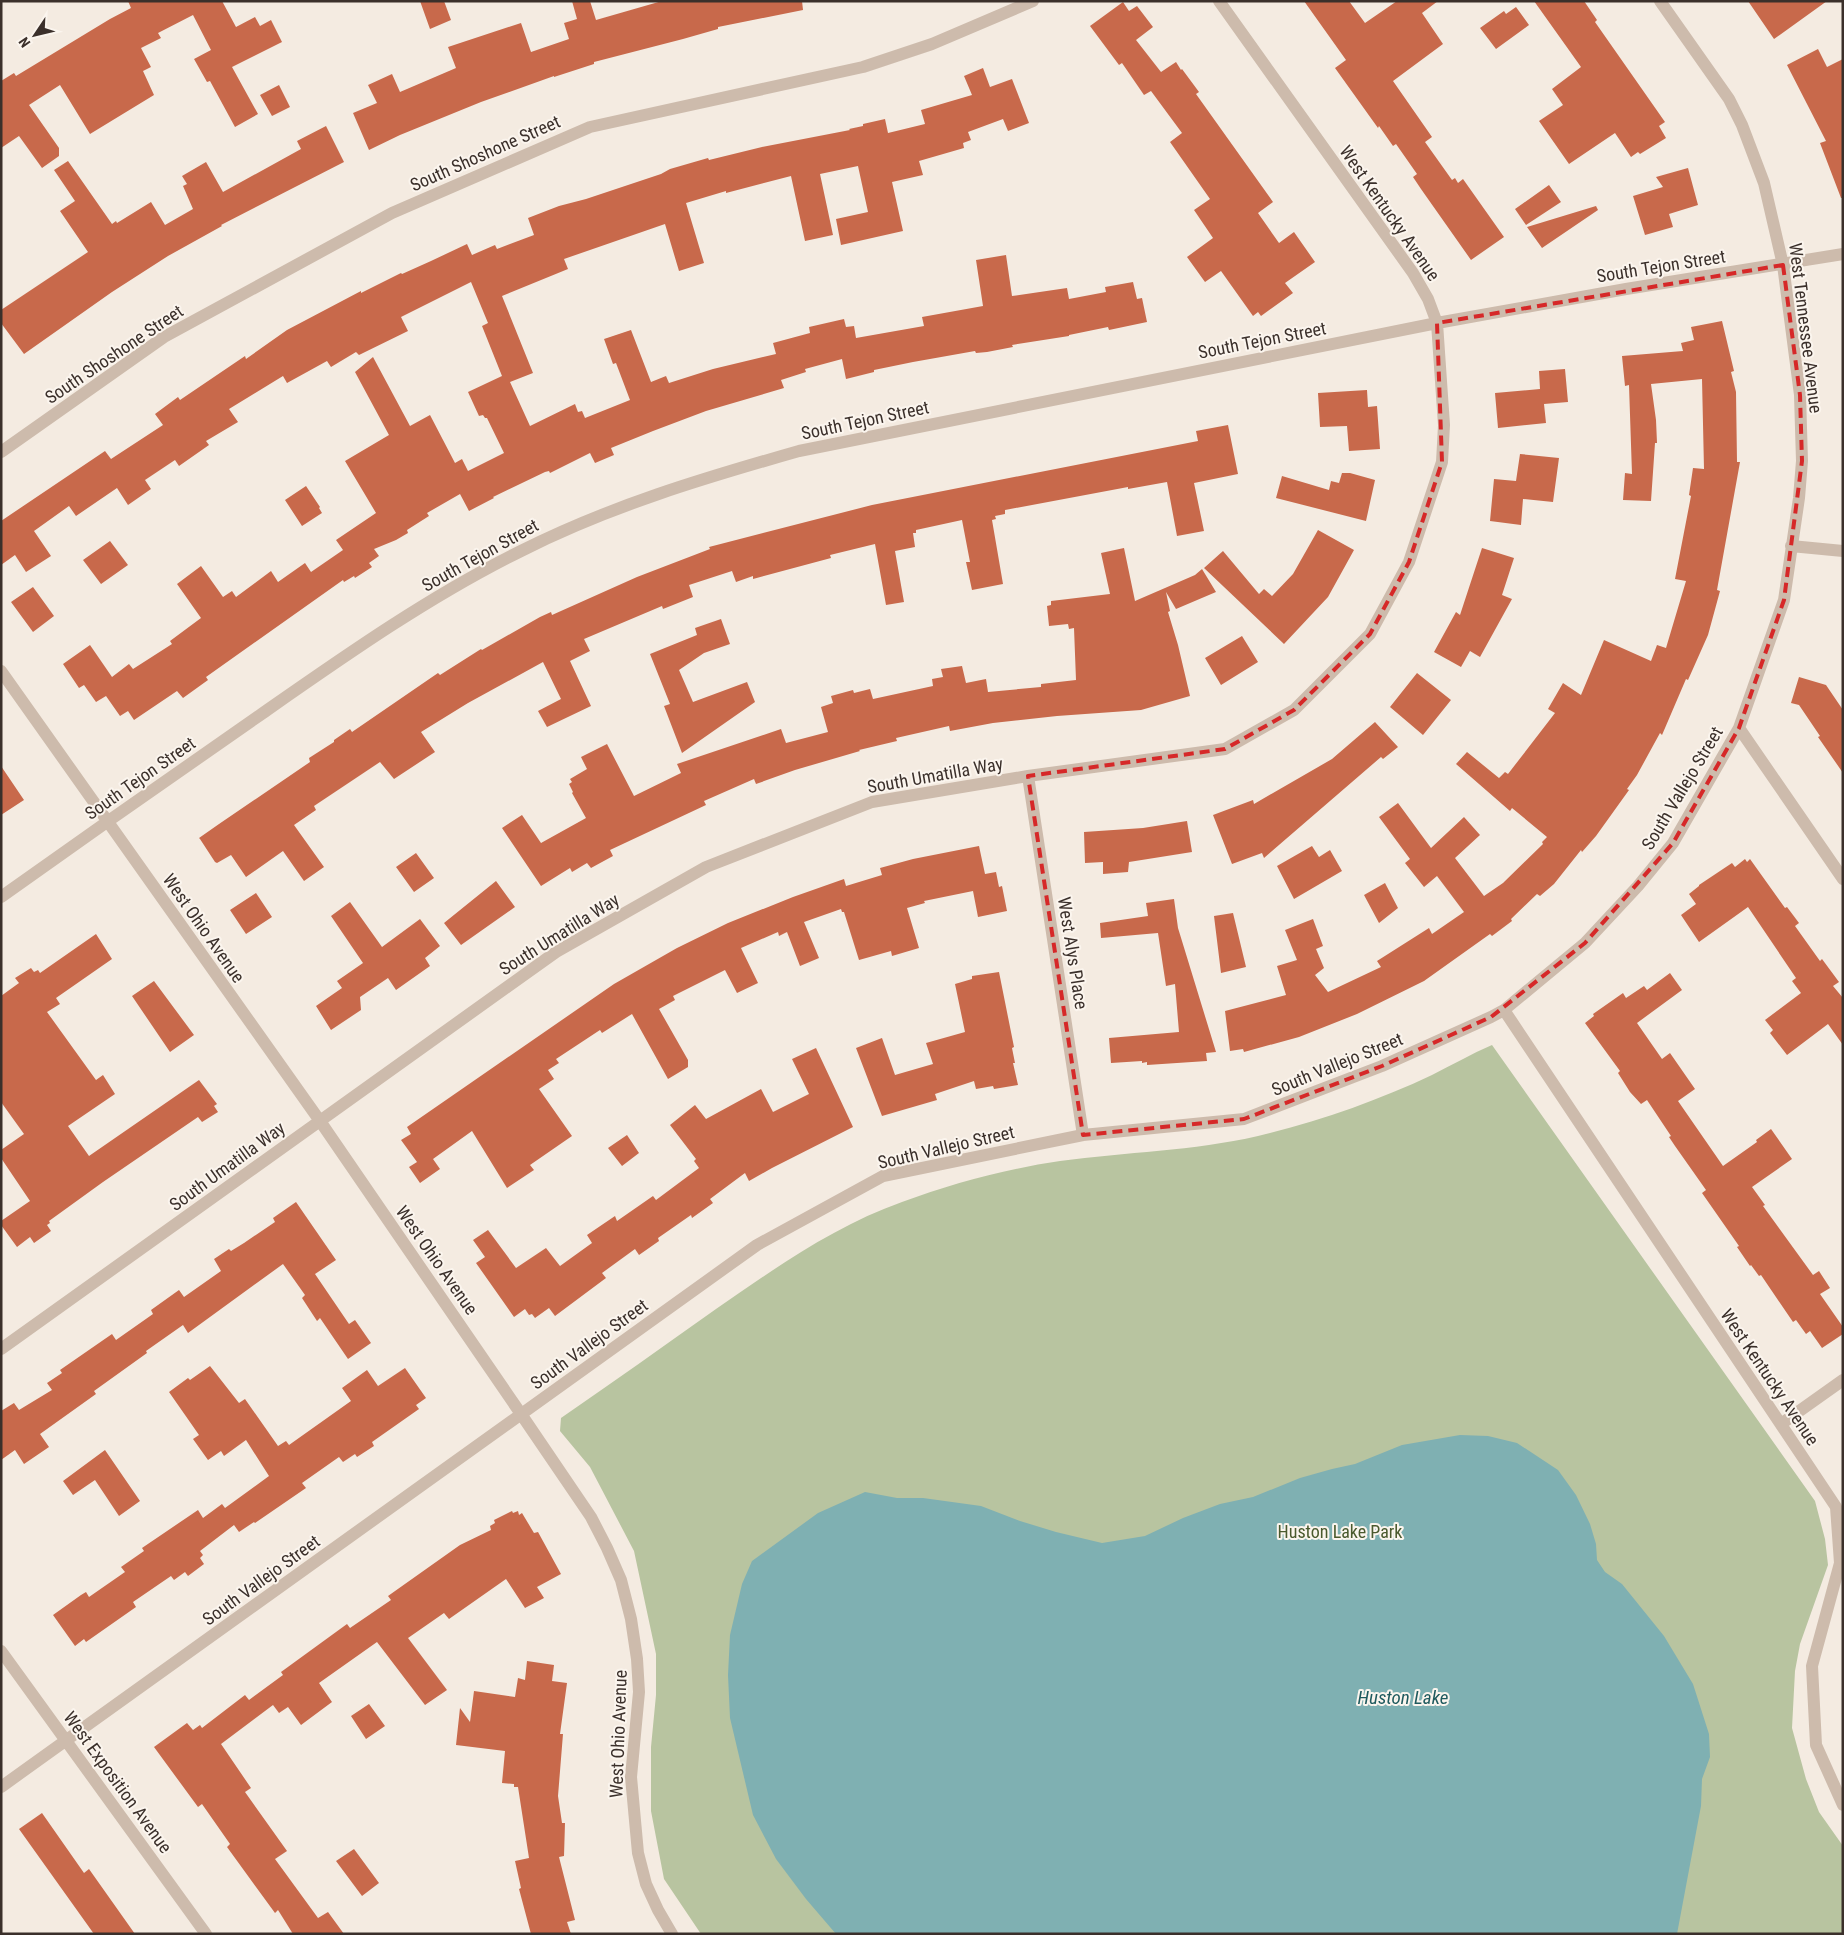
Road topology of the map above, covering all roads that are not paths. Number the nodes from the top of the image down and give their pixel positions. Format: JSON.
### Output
{"nodes":[{"id":1,"x":1033,"y":1,"type":"edge"},
{"id":2,"x":1219,"y":1,"type":"edge"},
{"id":3,"x":1660,"y":1,"type":"edge"},
{"id":4,"x":1843,"y":254,"type":"edge"},
{"id":5,"x":1783,"y":265,"type":"junction"},
{"id":6,"x":1437,"y":323,"type":"junction"},
{"id":7,"x":1,"y":452,"type":"edge"},
{"id":8,"x":1791,"y":546,"type":"junction"},
{"id":9,"x":1843,"y":551,"type":"edge"},
{"id":10,"x":1,"y":671,"type":"edge"},
{"id":11,"x":1739,"y":728,"type":"junction"},
{"id":12,"x":1225,"y":749,"type":"joint"},
{"id":13,"x":1028,"y":776,"type":"junction"},
{"id":14,"x":107,"y":822,"type":"junction"},
{"id":15,"x":1843,"y":879,"type":"edge"},
{"id":16,"x":1,"y":897,"type":"edge"},
{"id":17,"x":1504,"y":1010,"type":"junction"},
{"id":18,"x":320,"y":1121,"type":"junction"},
{"id":19,"x":1083,"y":1135,"type":"junction"},
{"id":20,"x":1,"y":1349,"type":"edge"},
{"id":21,"x":1843,"y":1380,"type":"edge"},
{"id":22,"x":522,"y":1414,"type":"junction"},
{"id":23,"x":1781,"y":1424,"type":"junction"},
{"id":24,"x":1,"y":1651,"type":"edge"},
{"id":25,"x":67,"y":1741,"type":"junction"},
{"id":26,"x":1,"y":1787,"type":"edge"},
{"id":27,"x":1843,"y":1805,"type":"edge"},
{"id":28,"x":206,"y":1934,"type":"edge"},
{"id":29,"x":672,"y":1934,"type":"edge"}],
"edges":[{"from":1,"to":7,"type":"street","name":"South Shoshone Street"},
{"from":2,"to":6,"type":"street","name":"West Kentucky Avenue"},
{"from":3,"to":5,"type":"street","name":"West Tennessee Avenue"},
{"from":4,"to":5,"type":"street","name":"South Tejon Street"},
{"from":5,"to":6,"type":"street","name":"South Tejon Street"},
{"from":5,"to":8,"type":"street","name":"West Tennessee Avenue"},
{"from":6,"to":12,"type":"street","name":"West Kentucky Avenue"},
{"from":6,"to":14,"type":"street","name":"South Tejon Street"},
{"from":8,"to":9,"type":"street"},
{"from":8,"to":11,"type":"street","name":"South Vallejo Street"},
{"from":10,"to":14,"type":"street","name":"West Ohio Avenue"},
{"from":11,"to":15,"type":"street"},
{"from":11,"to":17,"type":"street","name":"South Vallejo Street"},
{"from":12,"to":13,"type":"street","name":"South Umatilla Way"},
{"from":13,"to":18,"type":"street","name":"South Umatilla Way"},
{"from":13,"to":19,"type":"street","name":"West Alys Place"},
{"from":14,"to":16,"type":"street","name":"South Tejon Street"},
{"from":14,"to":18,"type":"street","name":"West Ohio Avenue"},
{"from":17,"to":19,"type":"street","name":"South Vallejo Street"},
{"from":17,"to":23,"type":"street","name":"West Kentucky Avenue"},
{"from":18,"to":20,"type":"street","name":"South Umatilla Way"},
{"from":18,"to":22,"type":"street","name":"West Ohio Avenue"},
{"from":19,"to":22,"type":"street","name":"South Vallejo Street"},
{"from":21,"to":23,"type":"street"},
{"from":22,"to":25,"type":"street","name":"South Vallejo Street"},
{"from":22,"to":29,"type":"street","name":"West Ohio Avenue"},
{"from":23,"to":27,"type":"street","name":"West Kentucky Avenue"},
{"from":24,"to":25,"type":"street","name":"West Exposition Avenue"},
{"from":25,"to":26,"type":"street","name":"South Vallejo Street"},
{"from":25,"to":28,"type":"street","name":"West Exposition Avenue"}]}
